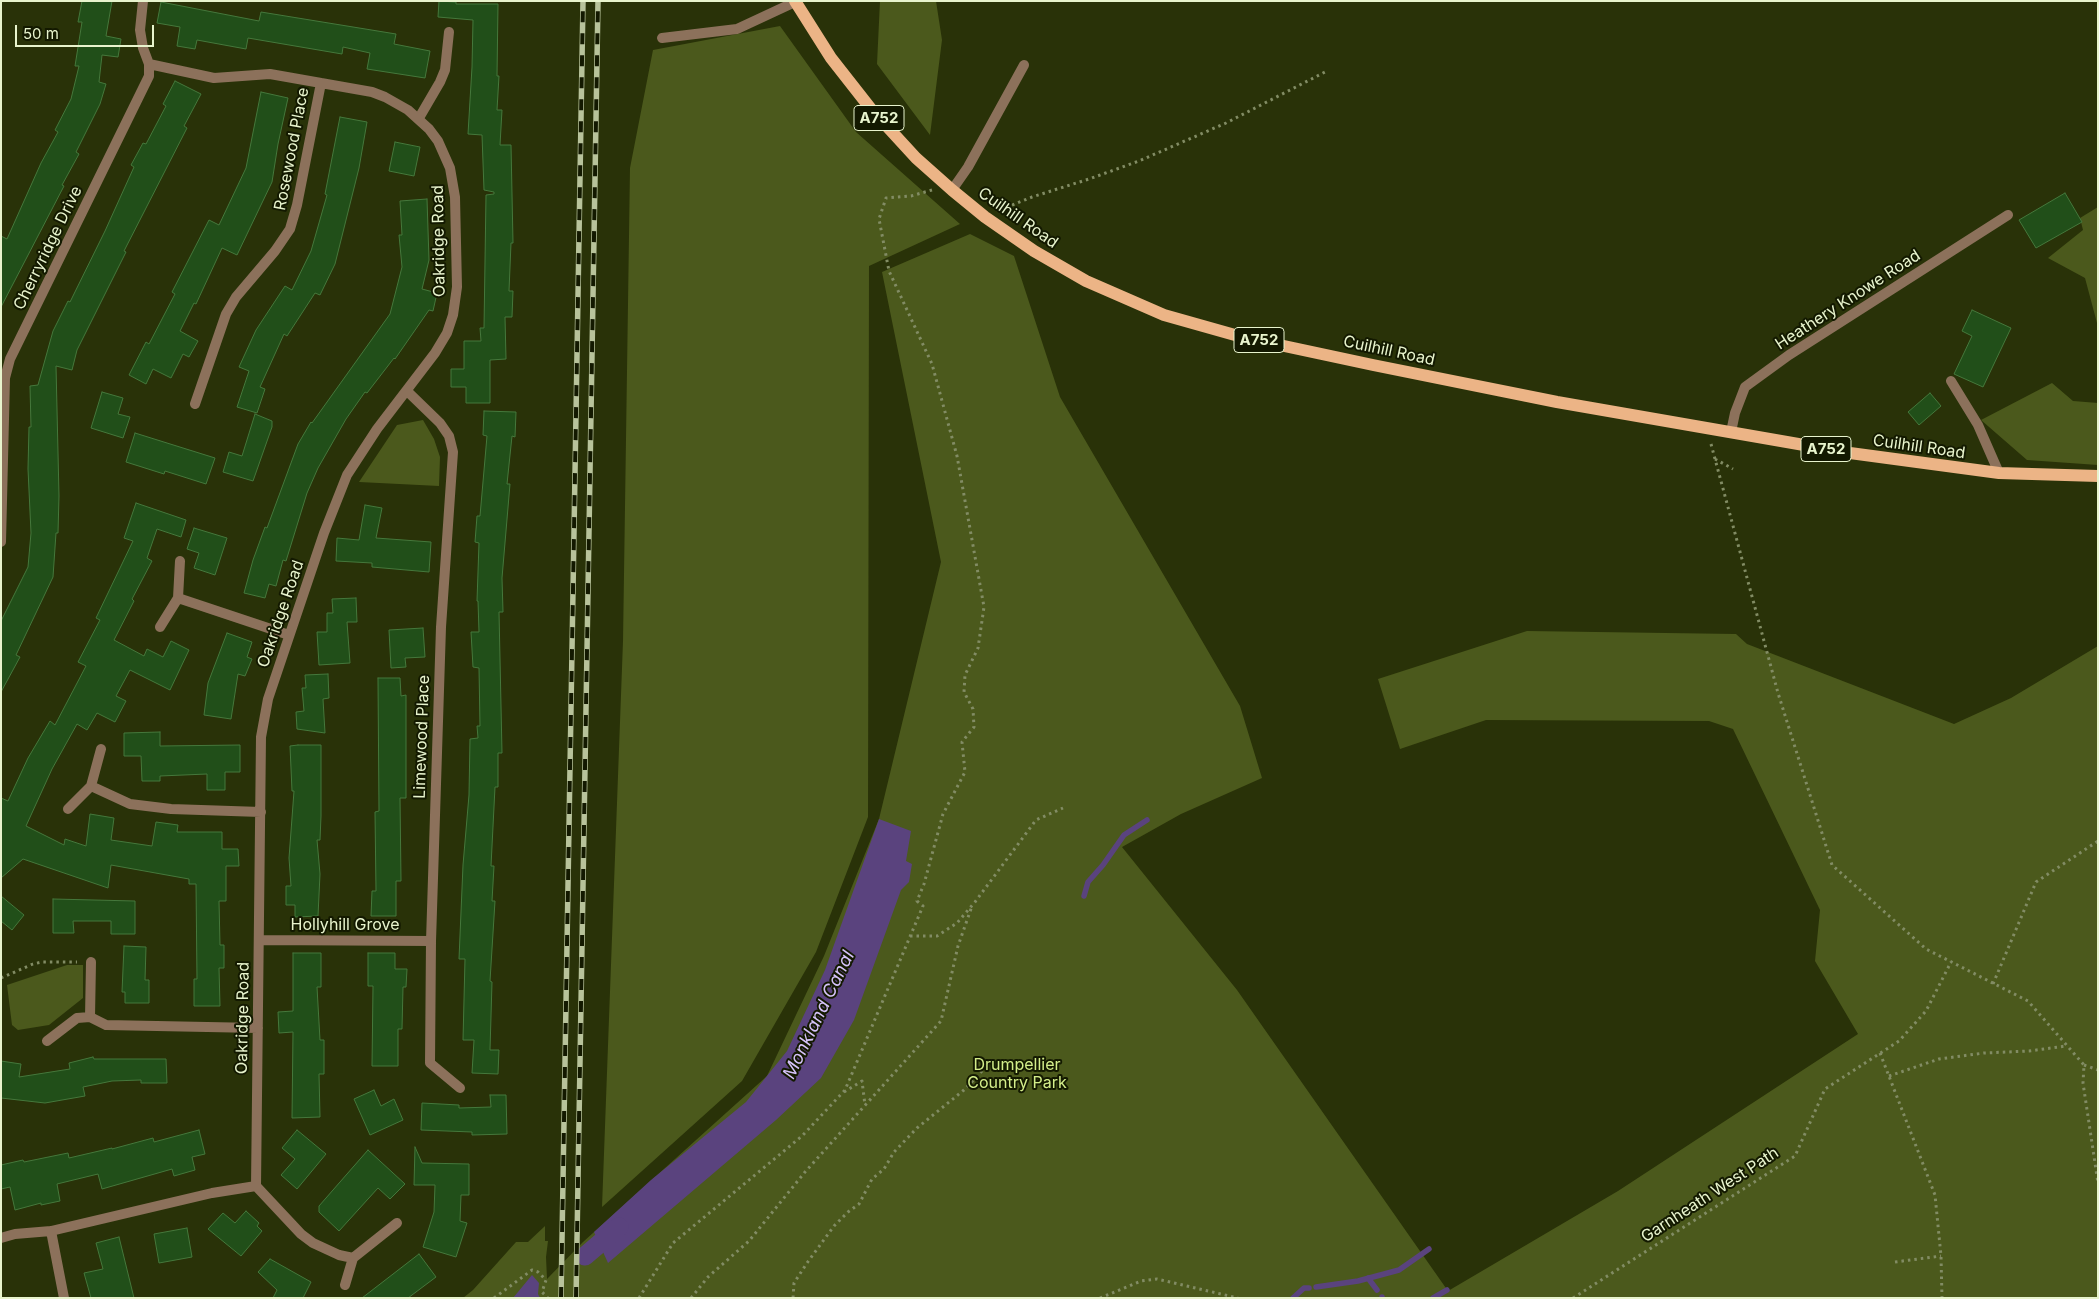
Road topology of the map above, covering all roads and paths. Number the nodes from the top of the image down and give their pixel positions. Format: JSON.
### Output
{"nodes":[{"id":1,"x":143,"y":1,"type":"edge"},
{"id":2,"x":795,"y":1,"type":"edge"},
{"id":3,"x":449,"y":32,"type":"dead end"},
{"id":4,"x":662,"y":38,"type":"dead end"},
{"id":5,"x":149,"y":64,"type":"junction"},
{"id":6,"x":1024,"y":65,"type":"dead end"},
{"id":7,"x":1325,"y":72,"type":"dead end"},
{"id":8,"x":320,"y":83,"type":"junction"},
{"id":9,"x":419,"y":118,"type":"junction"},
{"id":10,"x":952,"y":190,"type":"junction"},
{"id":11,"x":2008,"y":215,"type":"dead end"},
{"id":12,"x":985,"y":217,"type":"junction"},
{"id":13,"x":1951,"y":381,"type":"dead end"},
{"id":14,"x":407,"y":391,"type":"junction"},
{"id":15,"x":195,"y":404,"type":"dead end"},
{"id":16,"x":1706,"y":427,"type":"junction"},
{"id":17,"x":1731,"y":432,"type":"junction"},
{"id":18,"x":1714,"y":458,"type":"junction"},
{"id":19,"x":1733,"y":469,"type":"dead end"},
{"id":20,"x":1999,"y":473,"type":"junction"},
{"id":21,"x":2098,"y":476,"type":"edge"},
{"id":22,"x":1,"y":542,"type":"edge"},
{"id":23,"x":180,"y":561,"type":"dead end"},
{"id":24,"x":178,"y":598,"type":"junction"},
{"id":25,"x":160,"y":627,"type":"dead end"},
{"id":26,"x":289,"y":635,"type":"junction"},
{"id":27,"x":101,"y":749,"type":"dead end"},
{"id":28,"x":92,"y":786,"type":"junction"},
{"id":29,"x":1063,"y":808,"type":"dead end"},
{"id":30,"x":68,"y":809,"type":"dead end"},
{"id":31,"x":260,"y":812,"type":"junction"},
{"id":32,"x":2098,"y":841,"type":"edge"},
{"id":33,"x":972,"y":906,"type":"junction"},
{"id":34,"x":910,"y":936,"type":"junction"},
{"id":35,"x":259,"y":940,"type":"junction"},
{"id":36,"x":431,"y":941,"type":"junction"},
{"id":37,"x":91,"y":962,"type":"joint"},
{"id":38,"x":1952,"y":962,"type":"junction"},
{"id":39,"x":1,"y":978,"type":"edge"},
{"id":40,"x":1994,"y":984,"type":"junction"},
{"id":41,"x":90,"y":1018,"type":"junction"},
{"id":42,"x":258,"y":1028,"type":"junction"},
{"id":43,"x":47,"y":1041,"type":"dead end"},
{"id":44,"x":2067,"y":1046,"type":"junction"},
{"id":45,"x":1880,"y":1053,"type":"junction"},
{"id":46,"x":2084,"y":1065,"type":"junction"},
{"id":47,"x":2098,"y":1070,"type":"edge"},
{"id":48,"x":982,"y":1071,"type":"dead end"},
{"id":49,"x":1889,"y":1076,"type":"junction"},
{"id":50,"x":460,"y":1088,"type":"dead end"},
{"id":51,"x":842,"y":1092,"type":"junction"},
{"id":52,"x":865,"y":1106,"type":"junction"},
{"id":53,"x":2098,"y":1183,"type":"edge"},
{"id":54,"x":256,"y":1186,"type":"junction"},
{"id":55,"x":396,"y":1223,"type":"dead end"},
{"id":56,"x":51,"y":1231,"type":"junction"},
{"id":57,"x":1,"y":1238,"type":"edge"},
{"id":58,"x":1941,"y":1256,"type":"junction"},
{"id":59,"x":353,"y":1258,"type":"junction"},
{"id":60,"x":1895,"y":1262,"type":"dead end"},
{"id":61,"x":345,"y":1285,"type":"dead end"},
{"id":62,"x":64,"y":1298,"type":"edge"},
{"id":63,"x":494,"y":1298,"type":"edge"},
{"id":64,"x":548,"y":1298,"type":"edge"},
{"id":65,"x":639,"y":1298,"type":"edge"},
{"id":66,"x":691,"y":1298,"type":"edge"},
{"id":67,"x":793,"y":1298,"type":"edge"},
{"id":68,"x":1100,"y":1298,"type":"edge"},
{"id":69,"x":1238,"y":1298,"type":"edge"},
{"id":70,"x":1573,"y":1298,"type":"edge"},
{"id":71,"x":1942,"y":1298,"type":"edge"}],
"edges":[{"from":1,"to":5,"type":"street"},
{"from":2,"to":4,"type":"street"},
{"from":2,"to":10,"type":"main road","name":"Cuilhill Road","number":"A752"},
{"from":3,"to":9,"type":"street"},
{"from":5,"to":8,"type":"street","name":"Oakridge Road"},
{"from":5,"to":22,"type":"street","name":"Cherryridge Drive"},
{"from":6,"to":10,"type":"street"},
{"from":7,"to":12,"type":"path"},
{"from":8,"to":9,"type":"street","name":"Oakridge Road"},
{"from":8,"to":15,"type":"street","name":"Rosewood Place"},
{"from":9,"to":14,"type":"street","name":"Oakridge Road"},
{"from":10,"to":12,"type":"main road","name":"Cuilhill Road","number":"A752"},
{"from":10,"to":34,"type":"path"},
{"from":11,"to":17,"type":"street","name":"Heathery Knowe Road"},
{"from":12,"to":16,"type":"main road","name":"Cuilhill Road","number":"A752"},
{"from":13,"to":20,"type":"street"},
{"from":14,"to":26,"type":"street","name":"Oakridge Road"},
{"from":14,"to":36,"type":"street","name":"Limewood Place"},
{"from":16,"to":17,"type":"main road","name":"Cuilhill Road","number":"A752"},
{"from":16,"to":18,"type":"path"},
{"from":17,"to":20,"type":"main road","name":"Cuilhill Road","number":"A752"},
{"from":18,"to":19,"type":"path"},
{"from":18,"to":38,"type":"path"},
{"from":20,"to":21,"type":"main road","name":"Cuilhill Road","number":"A752"},
{"from":23,"to":24,"type":"street"},
{"from":24,"to":25,"type":"street"},
{"from":24,"to":26,"type":"street"},
{"from":26,"to":31,"type":"street","name":"Oakridge Road"},
{"from":27,"to":28,"type":"street"},
{"from":28,"to":30,"type":"street"},
{"from":28,"to":31,"type":"street"},
{"from":29,"to":33,"type":"path"},
{"from":31,"to":35,"type":"street","name":"Oakridge Road"},
{"from":32,"to":40,"type":"path"},
{"from":33,"to":34,"type":"path"},
{"from":33,"to":52,"type":"path"},
{"from":34,"to":51,"type":"path"},
{"from":35,"to":36,"type":"street","name":"Hollyhill Grove"},
{"from":35,"to":42,"type":"street","name":"Oakridge Road"},
{"from":36,"to":50,"type":"street","name":"Limewood Place"},
{"from":37,"to":39,"type":"path"},
{"from":37,"to":41,"type":"street"},
{"from":38,"to":40,"type":"path"},
{"from":38,"to":45,"type":"path","name":"Garnheath West Path"},
{"from":40,"to":44,"type":"path"},
{"from":41,"to":42,"type":"street"},
{"from":41,"to":43,"type":"street"},
{"from":42,"to":54,"type":"street","name":"Oakridge Road"},
{"from":44,"to":46,"type":"path"},
{"from":44,"to":49,"type":"path"},
{"from":45,"to":49,"type":"path"},
{"from":45,"to":70,"type":"path","name":"Garnheath West Path"},
{"from":46,"to":47,"type":"path"},
{"from":46,"to":53,"type":"path"},
{"from":48,"to":67,"type":"path"},
{"from":49,"to":58,"type":"path"},
{"from":51,"to":52,"type":"path"},
{"from":51,"to":65,"type":"path"},
{"from":52,"to":66,"type":"path"},
{"from":54,"to":56,"type":"street"},
{"from":54,"to":59,"type":"street"},
{"from":55,"to":59,"type":"street"},
{"from":56,"to":57,"type":"street"},
{"from":56,"to":62,"type":"street"},
{"from":58,"to":60,"type":"path"},
{"from":58,"to":71,"type":"path"},
{"from":59,"to":61,"type":"street"},
{"from":63,"to":64,"type":"path"},
{"from":68,"to":69,"type":"path"}]}
